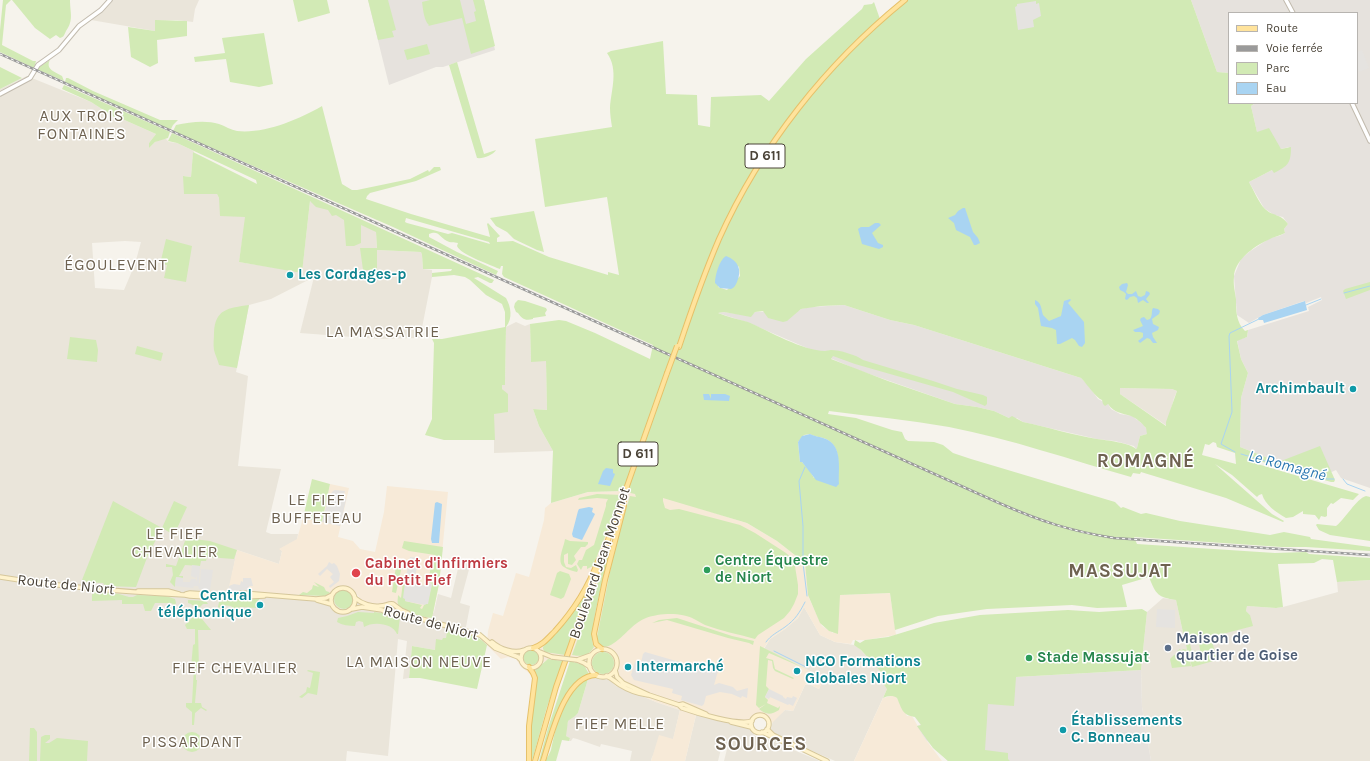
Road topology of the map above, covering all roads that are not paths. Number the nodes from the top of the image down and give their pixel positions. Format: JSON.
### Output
{"nodes":[{"id":1,"x":110,"y":0,"type":"edge"},
{"id":2,"x":902,"y":0,"type":"edge"},
{"id":3,"x":905,"y":0,"type":"edge"},
{"id":4,"x":1286,"y":0,"type":"edge"},
{"id":5,"x":1292,"y":12,"type":"edge"},
{"id":6,"x":0,"y":94,"type":"edge"},
{"id":7,"x":1352,"y":104,"type":"edge"},
{"id":8,"x":1370,"y":141,"type":"edge"},
{"id":9,"x":678,"y":346,"type":"junction"},
{"id":10,"x":668,"y":373,"type":"junction"},
{"id":11,"x":624,"y":501,"type":"junction"},
{"id":12,"x":610,"y":536,"type":"junction"},
{"id":13,"x":0,"y":577,"type":"edge"},
{"id":14,"x":332,"y":595,"type":"junction"},
{"id":15,"x":356,"y":598,"type":"junction"},
{"id":16,"x":316,"y":599,"type":"junction"},
{"id":17,"x":331,"y":604,"type":"junction"},
{"id":18,"x":352,"y":609,"type":"junction"},
{"id":19,"x":533,"y":648,"type":"junction"},
{"id":20,"x":602,"y":649,"type":"junction"},
{"id":21,"x":524,"y":650,"type":"junction"},
{"id":22,"x":506,"y":651,"type":"junction"},
{"id":23,"x":540,"y":652,"type":"junction"},
{"id":24,"x":591,"y":655,"type":"junction"},
{"id":25,"x":552,"y":657,"type":"junction"},
{"id":26,"x":522,"y":660,"type":"junction"},
{"id":27,"x":577,"y":660,"type":"junction"},
{"id":28,"x":541,"y":661,"type":"junction"},
{"id":29,"x":566,"y":662,"type":"junction"},
{"id":30,"x":590,"y":667,"type":"junction"},
{"id":31,"x":529,"y":668,"type":"junction"},
{"id":32,"x":615,"y":670,"type":"junction"},
{"id":33,"x":596,"y":675,"type":"junction"},
{"id":34,"x":606,"y":676,"type":"junction"},
{"id":35,"x":649,"y":694,"type":"junction"},
{"id":36,"x":724,"y":720,"type":"junction"},
{"id":37,"x":752,"y":721,"type":"junction"},
{"id":38,"x":752,"y":727,"type":"junction"},
{"id":39,"x":767,"y":728,"type":"junction"},
{"id":40,"x":762,"y":732,"type":"junction"},
{"id":41,"x":792,"y":745,"type":"junction"},
{"id":42,"x":529,"y":761,"type":"edge"},
{"id":43,"x":536,"y":761,"type":"edge"},
{"id":44,"x":543,"y":761,"type":"edge"},
{"id":45,"x":828,"y":761,"type":"edge"}],
"edges":[{"from":1,"to":6,"type":"street"},
{"from":2,"to":9,"type":"main road","number":"D 611"},
{"from":3,"to":9,"type":"main road","number":"D 611"},
{"from":4,"to":5,"type":"street"},
{"from":7,"to":8,"type":"street"},
{"from":9,"to":10,"type":"main road","number":"D 611","bridge":true},
{"from":10,"to":11,"type":"main road","name":"Boulevard Jean Monnet","number":"D 611"},
{"from":10,"to":12,"type":"main road","name":"Boulevard Jean Monnet","number":"D 611"},
{"from":11,"to":20,"type":"main road"},
{"from":11,"to":29,"type":"main road","name":"Boulevard Jean Monnet","number":"D 611"},
{"from":12,"to":19,"type":"main road"},
{"from":12,"to":29,"type":"main road","name":"Boulevard Jean Monnet","number":"D 611"},
{"from":13,"to":16,"type":"main road","name":"Route de Niort"},
{"from":14,"to":15,"type":"main road"},
{"from":14,"to":16,"type":"main road","name":"Route de Niort"},
{"from":14,"to":17,"type":"main road"},
{"from":15,"to":18,"type":"main road"},
{"from":15,"to":22,"type":"main road","name":"Route de Niort"},
{"from":16,"to":17,"type":"main road","name":"Route de Niort"},
{"from":17,"to":18,"type":"main road"},
{"from":18,"to":22,"type":"main road","name":"Route de Niort"},
{"from":19,"to":21,"type":"main road"},
{"from":19,"to":23,"type":"main road"},
{"from":20,"to":24,"type":"main road"},
{"from":20,"to":32,"type":"main road"},
{"from":21,"to":22,"type":"main road"},
{"from":21,"to":26,"type":"main road"},
{"from":22,"to":26,"type":"main road"},
{"from":23,"to":25,"type":"main road"},
{"from":23,"to":28,"type":"main road"},
{"from":24,"to":27,"type":"main road"},
{"from":24,"to":30,"type":"main road"},
{"from":25,"to":27,"type":"main road","bridge":true},
{"from":25,"to":28,"type":"main road"},
{"from":26,"to":31,"type":"main road"},
{"from":27,"to":30,"type":"main road"},
{"from":28,"to":31,"type":"main road"},
{"from":29,"to":43,"type":"main road","number":"D 611"},
{"from":30,"to":33,"type":"main road"},
{"from":31,"to":42,"type":"main road"},
{"from":32,"to":34,"type":"main road"},
{"from":32,"to":35,"type":"main road"},
{"from":33,"to":34,"type":"main road"},
{"from":33,"to":44,"type":"main road"},
{"from":34,"to":35,"type":"main road"},
{"from":35,"to":36,"type":"main road"},
{"from":36,"to":37,"type":"main road"},
{"from":36,"to":38,"type":"main road"},
{"from":37,"to":38,"type":"main road"},
{"from":37,"to":39,"type":"main road"},
{"from":38,"to":40,"type":"main road"},
{"from":39,"to":40,"type":"main road"},
{"from":39,"to":41,"type":"main road"},
{"from":40,"to":41,"type":"main road"},
{"from":41,"to":45,"type":"main road"}]}
